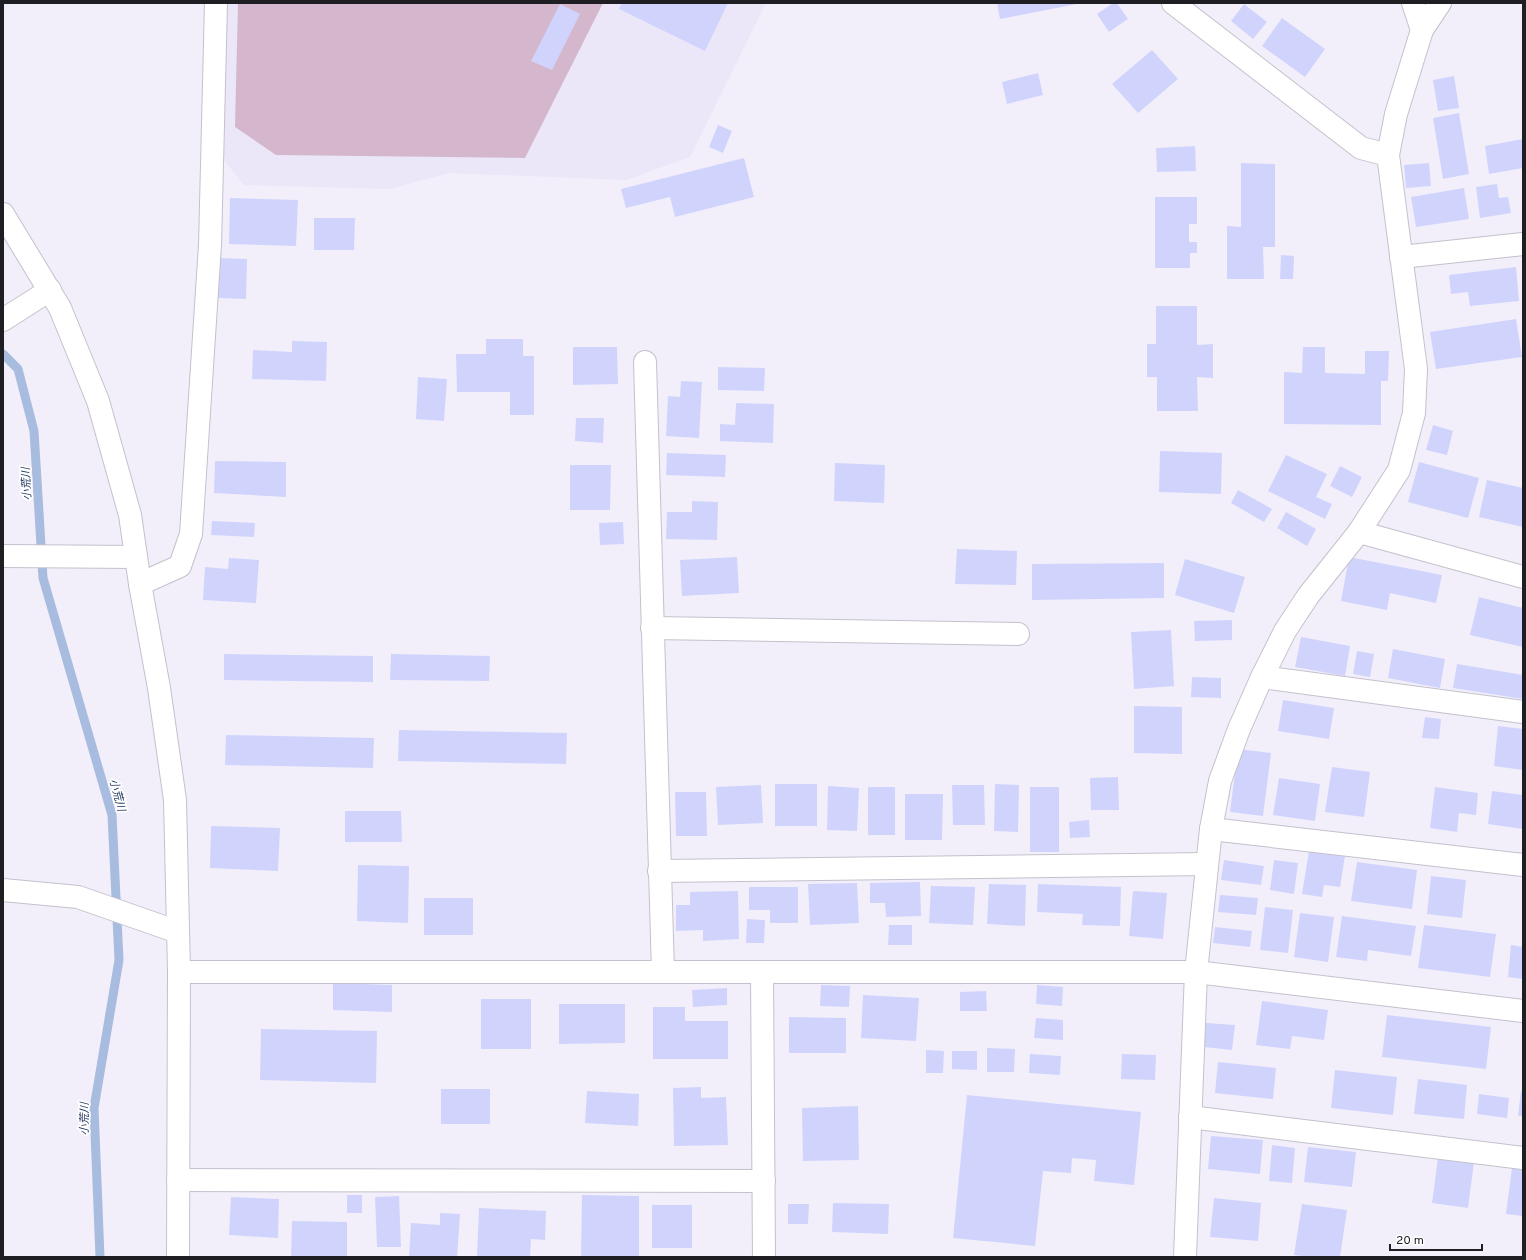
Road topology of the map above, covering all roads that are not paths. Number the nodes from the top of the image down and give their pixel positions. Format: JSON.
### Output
{"nodes":[{"id":1,"x":216,"y":3,"type":"edge"},
{"id":2,"x":1173,"y":3,"type":"edge"},
{"id":3,"x":1413,"y":3,"type":"edge"},
{"id":4,"x":1440,"y":3,"type":"edge"},
{"id":5,"x":1422,"y":30,"type":"junction"},
{"id":6,"x":1388,"y":155,"type":"junction"},
{"id":7,"x":3,"y":214,"type":"edge"},
{"id":8,"x":1523,"y":244,"type":"edge"},
{"id":9,"x":1401,"y":258,"type":"junction"},
{"id":10,"x":50,"y":290,"type":"junction"},
{"id":11,"x":6,"y":318,"type":"edge"},
{"id":12,"x":645,"y":362,"type":"dead end"},
{"id":13,"x":1359,"y":532,"type":"junction"},
{"id":14,"x":9,"y":556,"type":"edge"},
{"id":15,"x":136,"y":556,"type":"junction"},
{"id":16,"x":1523,"y":577,"type":"edge"},
{"id":17,"x":140,"y":584,"type":"junction"},
{"id":18,"x":652,"y":628,"type":"junction"},
{"id":19,"x":1018,"y":634,"type":"dead end"},
{"id":20,"x":1262,"y":676,"type":"junction"},
{"id":21,"x":1523,"y":712,"type":"edge"},
{"id":22,"x":1210,"y":829,"type":"junction"},
{"id":23,"x":1206,"y":864,"type":"junction"},
{"id":24,"x":1523,"y":865,"type":"edge"},
{"id":25,"x":659,"y":871,"type":"junction"},
{"id":26,"x":3,"y":890,"type":"edge"},
{"id":27,"x":178,"y":932,"type":"junction"},
{"id":28,"x":179,"y":972,"type":"junction"},
{"id":29,"x":663,"y":972,"type":"junction"},
{"id":30,"x":1196,"y":972,"type":"junction"},
{"id":31,"x":762,"y":973,"type":"junction"},
{"id":32,"x":1523,"y":1011,"type":"edge"},
{"id":33,"x":1190,"y":1117,"type":"junction"},
{"id":34,"x":1523,"y":1158,"type":"edge"},
{"id":35,"x":178,"y":1180,"type":"junction"},
{"id":36,"x":764,"y":1181,"type":"junction"},
{"id":37,"x":178,"y":1257,"type":"edge"},
{"id":38,"x":764,"y":1257,"type":"edge"},
{"id":39,"x":1185,"y":1257,"type":"edge"}],
"edges":[{"from":1,"to":17,"type":"street"},
{"from":2,"to":6,"type":"street"},
{"from":3,"to":5,"type":"street"},
{"from":4,"to":5,"type":"street"},
{"from":5,"to":6,"type":"street"},
{"from":6,"to":9,"type":"street"},
{"from":7,"to":10,"type":"street"},
{"from":8,"to":9,"type":"street"},
{"from":9,"to":13,"type":"street"},
{"from":10,"to":11,"type":"street"},
{"from":10,"to":15,"type":"street"},
{"from":12,"to":18,"type":"street"},
{"from":13,"to":16,"type":"street"},
{"from":13,"to":20,"type":"street"},
{"from":14,"to":15,"type":"street"},
{"from":15,"to":17,"type":"street"},
{"from":17,"to":27,"type":"street"},
{"from":18,"to":19,"type":"street"},
{"from":18,"to":25,"type":"street"},
{"from":20,"to":21,"type":"street"},
{"from":20,"to":22,"type":"street"},
{"from":22,"to":23,"type":"street"},
{"from":22,"to":24,"type":"street"},
{"from":23,"to":25,"type":"street"},
{"from":23,"to":30,"type":"street"},
{"from":25,"to":29,"type":"street"},
{"from":26,"to":27,"type":"street"},
{"from":27,"to":28,"type":"street"},
{"from":28,"to":29,"type":"street"},
{"from":28,"to":35,"type":"street"},
{"from":29,"to":31,"type":"street"},
{"from":30,"to":31,"type":"street"},
{"from":30,"to":32,"type":"street"},
{"from":30,"to":33,"type":"street"},
{"from":31,"to":36,"type":"street"},
{"from":33,"to":34,"type":"street"},
{"from":33,"to":39,"type":"street"},
{"from":35,"to":36,"type":"street"},
{"from":35,"to":37,"type":"street"},
{"from":36,"to":38,"type":"street"}]}
